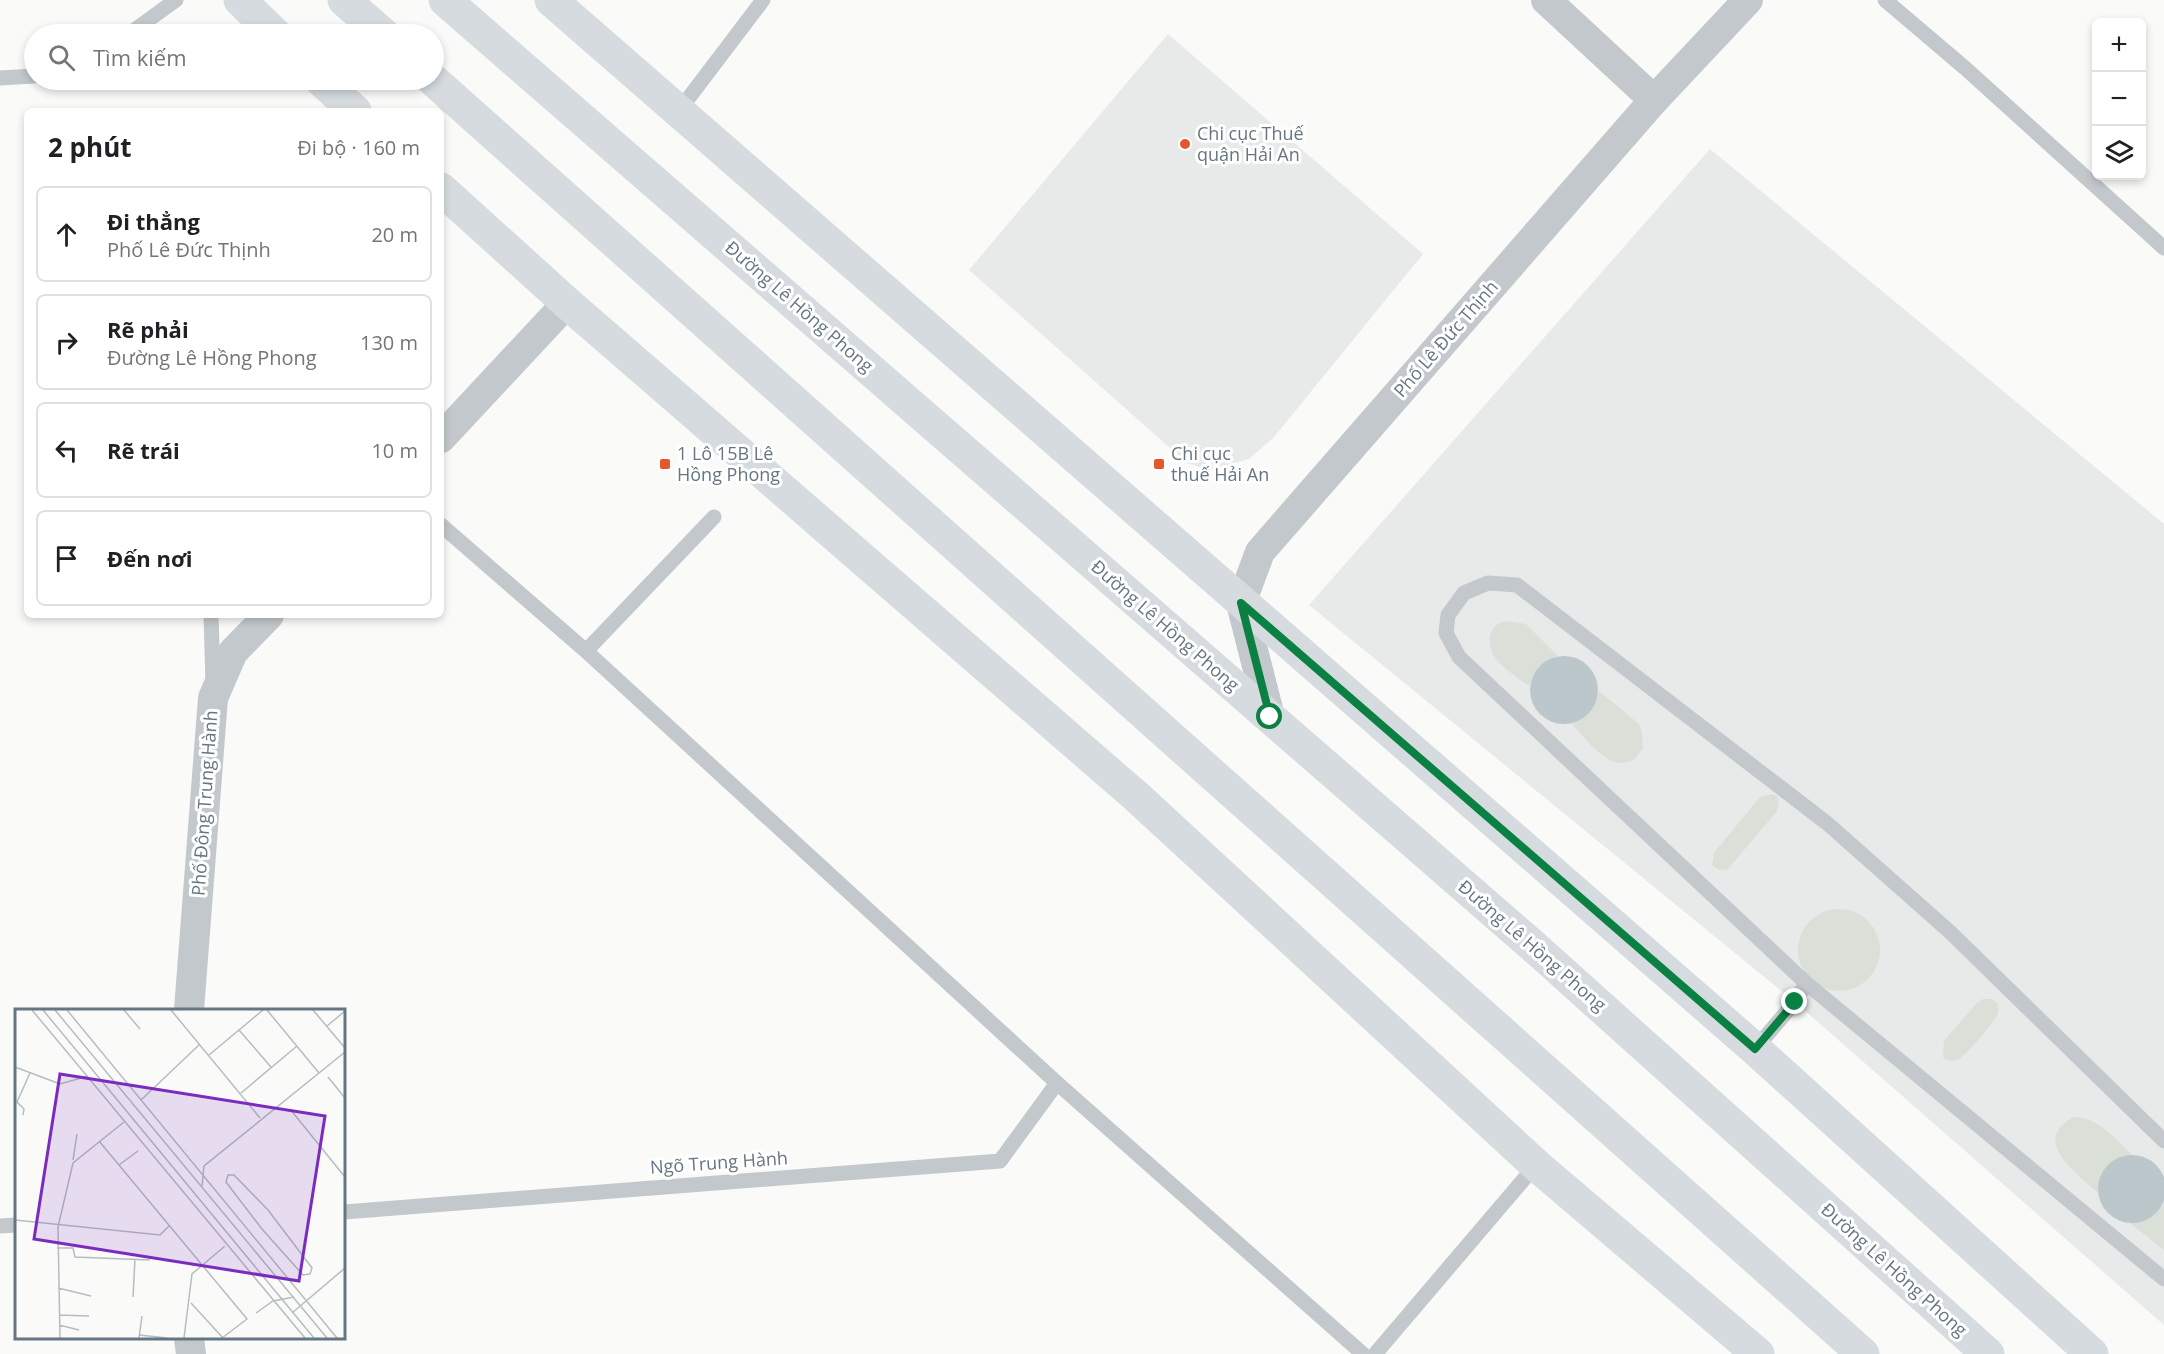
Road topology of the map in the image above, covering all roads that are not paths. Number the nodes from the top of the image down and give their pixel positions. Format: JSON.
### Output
{"nodes":[{"id":1,"x":176,"y":0,"type":"edge"},
{"id":2,"x":240,"y":0,"type":"edge"},
{"id":3,"x":344,"y":0,"type":"edge"},
{"id":4,"x":445,"y":0,"type":"edge"},
{"id":5,"x":551,"y":0,"type":"edge"},
{"id":6,"x":763,"y":0,"type":"edge"},
{"id":7,"x":1546,"y":0,"type":"edge"},
{"id":8,"x":1748,"y":0,"type":"edge"},
{"id":9,"x":1885,"y":0,"type":"edge"},
{"id":10,"x":143,"y":24,"type":"edge"},
{"id":11,"x":265,"y":24,"type":"edge"},
{"id":12,"x":372,"y":24,"type":"edge"},
{"id":13,"x":24,"y":77,"type":"edge"},
{"id":14,"x":0,"y":78,"type":"edge"},
{"id":15,"x":332,"y":90,"type":"edge"},
{"id":16,"x":444,"y":90,"type":"edge"},
{"id":17,"x":1654,"y":100,"type":"junction"},
{"id":18,"x":352,"y":108,"type":"edge"},
{"id":19,"x":678,"y":112,"type":"junction"},
{"id":20,"x":444,"y":192,"type":"edge"},
{"id":21,"x":2164,"y":248,"type":"edge"},
{"id":22,"x":567,"y":303,"type":"junction"},
{"id":23,"x":444,"y":435,"type":"edge"},
{"id":24,"x":714,"y":517,"type":"dead end"},
{"id":25,"x":444,"y":528,"type":"edge"},
{"id":26,"x":1241,"y":603,"type":"junction"},
{"id":27,"x":211,"y":618,"type":"edge"},
{"id":28,"x":266,"y":618,"type":"edge"},
{"id":29,"x":586,"y":651,"type":"junction"},
{"id":30,"x":213,"y":698,"type":"junction"},
{"id":31,"x":1270,"y":717,"type":"junction"},
{"id":32,"x":1806,"y":983,"type":"junction"},
{"id":33,"x":189,"y":1009,"type":"edge"},
{"id":34,"x":1755,"y":1049,"type":"junction"},
{"id":35,"x":1057,"y":1083,"type":"junction"},
{"id":36,"x":2164,"y":1141,"type":"edge"},
{"id":37,"x":1536,"y":1165,"type":"junction"},
{"id":38,"x":345,"y":1212,"type":"edge"},
{"id":39,"x":2164,"y":1279,"type":"edge"},
{"id":40,"x":189,"y":1339,"type":"edge"},
{"id":41,"x":191,"y":1354,"type":"edge"},
{"id":42,"x":1363,"y":1354,"type":"edge"},
{"id":43,"x":1375,"y":1354,"type":"edge"},
{"id":44,"x":1758,"y":1354,"type":"edge"},
{"id":45,"x":1863,"y":1354,"type":"edge"},
{"id":46,"x":1988,"y":1354,"type":"edge"},
{"id":47,"x":2092,"y":1354,"type":"edge"}],
"edges":[{"from":1,"to":10,"type":"lane"},
{"from":2,"to":11,"type":"main road"},
{"from":3,"to":12,"type":"main road"},
{"from":4,"to":31,"type":"main road","name":"Đường Lê Hồng Phong"},
{"from":5,"to":19,"type":"main road"},
{"from":6,"to":19,"type":"lane"},
{"from":7,"to":17,"type":"street"},
{"from":8,"to":17,"type":"street","name":"Phố Lê Đức Thịnh"},
{"from":9,"to":21,"type":"lane"},
{"from":13,"to":14,"type":"lane"},
{"from":15,"to":18,"type":"main road"},
{"from":16,"to":45,"type":"main road"},
{"from":17,"to":26,"type":"street","name":"Phố Lê Đức Thịnh"},
{"from":19,"to":26,"type":"main road"},
{"from":20,"to":22,"type":"main road"},
{"from":22,"to":23,"type":"street"},
{"from":22,"to":37,"type":"main road"},
{"from":24,"to":29,"type":"lane"},
{"from":25,"to":29,"type":"lane"},
{"from":26,"to":31,"type":"street"},
{"from":26,"to":34,"type":"main road"},
{"from":27,"to":30,"type":"lane"},
{"from":28,"to":30,"type":"street","name":"Phố Đông Trung Hành"},
{"from":29,"to":35,"type":"lane"},
{"from":30,"to":33,"type":"street","name":"Phố Đông Trung Hành"},
{"from":31,"to":46,"type":"main road","name":"Đường Lê Hồng Phong"},
{"from":32,"to":34,"type":"lane"},
{"from":32,"to":36,"type":"lane"},
{"from":32,"to":39,"type":"lane"},
{"from":34,"to":47,"type":"main road"},
{"from":35,"to":38,"type":"lane","name":"Ngõ Trung Hành"},
{"from":35,"to":42,"type":"lane"},
{"from":37,"to":43,"type":"lane"},
{"from":37,"to":44,"type":"main road"},
{"from":40,"to":41,"type":"street"}]}
